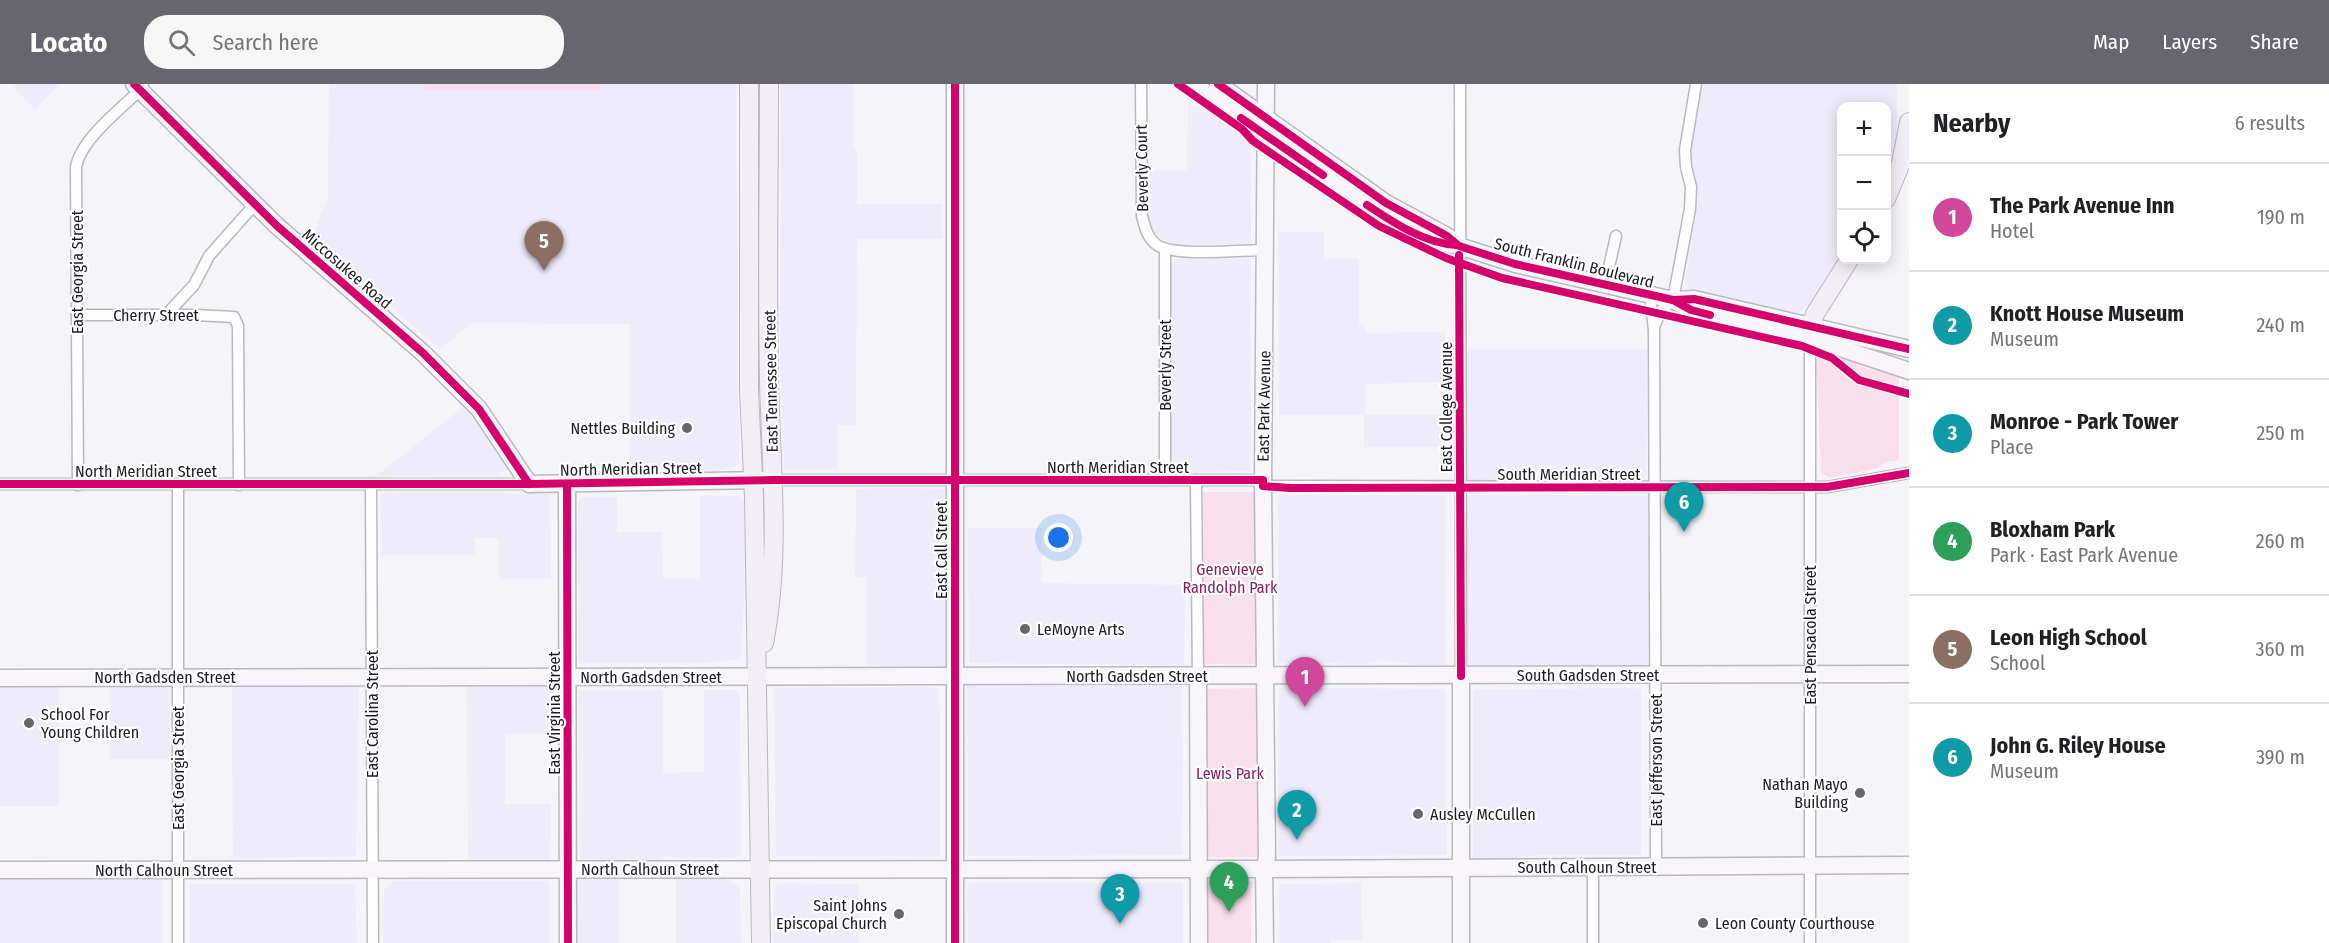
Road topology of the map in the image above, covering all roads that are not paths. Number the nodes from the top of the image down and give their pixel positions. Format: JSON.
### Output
{"nodes":[{"id":1,"x":956,"y":84,"type":"edge"},
{"id":2,"x":1141,"y":84,"type":"edge"},
{"id":3,"x":1193,"y":84,"type":"edge"},
{"id":4,"x":1218,"y":84,"type":"edge"},
{"id":5,"x":1266,"y":84,"type":"edge"},
{"id":6,"x":1460,"y":84,"type":"edge"},
{"id":7,"x":1696,"y":84,"type":"edge"},
{"id":8,"x":139,"y":86,"type":"edge"},
{"id":9,"x":749,"y":86,"type":"edge"},
{"id":10,"x":769,"y":86,"type":"edge"},
{"id":11,"x":1266,"y":118,"type":"junction"},
{"id":12,"x":1909,"y":122,"type":"edge"},
{"id":13,"x":1267,"y":137,"type":"junction"},
{"id":14,"x":1891,"y":189,"type":"edge"},
{"id":15,"x":255,"y":204,"type":"junction"},
{"id":16,"x":1616,"y":236,"type":"dead end"},
{"id":17,"x":1459,"y":246,"type":"junction"},
{"id":18,"x":1165,"y":249,"type":"junction"},
{"id":19,"x":1266,"y":250,"type":"junction"},
{"id":20,"x":1846,"y":264,"type":"edge"},
{"id":21,"x":1605,"y":285,"type":"junction"},
{"id":22,"x":1650,"y":295,"type":"junction"},
{"id":23,"x":1673,"y":300,"type":"junction"},
{"id":24,"x":749,"y":310,"type":"junction"},
{"id":25,"x":769,"y":311,"type":"junction"},
{"id":26,"x":77,"y":315,"type":"junction"},
{"id":27,"x":166,"y":315,"type":"junction"},
{"id":28,"x":1654,"y":330,"type":"junction"},
{"id":29,"x":1810,"y":333,"type":"junction"},
{"id":30,"x":1909,"y":349,"type":"edge"},
{"id":31,"x":1909,"y":371,"type":"edge"},
{"id":32,"x":1909,"y":473,"type":"edge"},
{"id":33,"x":753,"y":480,"type":"junction"},
{"id":34,"x":774,"y":480,"type":"junction"},
{"id":35,"x":955,"y":480,"type":"junction"},
{"id":36,"x":1165,"y":480,"type":"junction"},
{"id":37,"x":1196,"y":480,"type":"junction"},
{"id":38,"x":1263,"y":483,"type":"junction"},
{"id":39,"x":0,"y":484,"type":"edge"},
{"id":40,"x":371,"y":484,"type":"junction"},
{"id":41,"x":529,"y":484,"type":"junction"},
{"id":42,"x":567,"y":484,"type":"junction"},
{"id":43,"x":78,"y":485,"type":"junction"},
{"id":44,"x":178,"y":485,"type":"junction"},
{"id":45,"x":238,"y":485,"type":"junction"},
{"id":46,"x":1460,"y":487,"type":"junction"},
{"id":47,"x":1654,"y":487,"type":"junction"},
{"id":48,"x":1810,"y":487,"type":"junction"},
{"id":49,"x":1810,"y":674,"type":"junction"},
{"id":50,"x":1909,"y":674,"type":"edge"},
{"id":51,"x":1461,"y":675,"type":"junction"},
{"id":52,"x":1655,"y":675,"type":"junction"},
{"id":53,"x":955,"y":676,"type":"junction"},
{"id":54,"x":1198,"y":676,"type":"junction"},
{"id":55,"x":1266,"y":676,"type":"junction"},
{"id":56,"x":178,"y":677,"type":"junction"},
{"id":57,"x":371,"y":677,"type":"junction"},
{"id":58,"x":567,"y":677,"type":"junction"},
{"id":59,"x":756,"y":677,"type":"junction"},
{"id":60,"x":0,"y":678,"type":"edge"},
{"id":61,"x":1909,"y":865,"type":"edge"},
{"id":62,"x":1656,"y":866,"type":"junction"},
{"id":63,"x":1810,"y":866,"type":"junction"},
{"id":64,"x":1461,"y":867,"type":"junction"},
{"id":65,"x":1593,"y":867,"type":"junction"},
{"id":66,"x":760,"y":869,"type":"junction"},
{"id":67,"x":956,"y":869,"type":"junction"},
{"id":68,"x":1198,"y":869,"type":"junction"},
{"id":69,"x":1264,"y":869,"type":"junction"},
{"id":70,"x":0,"y":870,"type":"edge"},
{"id":71,"x":178,"y":870,"type":"junction"},
{"id":72,"x":372,"y":870,"type":"junction"},
{"id":73,"x":567,"y":870,"type":"junction"},
{"id":74,"x":178,"y":943,"type":"edge"},
{"id":75,"x":372,"y":943,"type":"edge"},
{"id":76,"x":568,"y":943,"type":"edge"},
{"id":77,"x":761,"y":943,"type":"edge"},
{"id":78,"x":956,"y":943,"type":"edge"},
{"id":79,"x":1199,"y":943,"type":"edge"},
{"id":80,"x":1264,"y":943,"type":"edge"},
{"id":81,"x":1461,"y":943,"type":"edge"},
{"id":82,"x":1593,"y":943,"type":"edge"},
{"id":83,"x":1810,"y":943,"type":"edge"}],
"edges":[{"from":1,"to":35,"type":"street","name":"East Call Street"},
{"from":2,"to":18,"type":"street","name":"Beverly Court"},
{"from":3,"to":13,"type":"street","name":"South Franklin Boulevard"},
{"from":4,"to":11,"type":"street","name":"South Franklin Boulevard"},
{"from":5,"to":11,"type":"street","name":"East Park Avenue"},
{"from":6,"to":17,"type":"street","name":"East College Avenue"},
{"from":7,"to":23,"type":"street","name":"East Jefferson Street"},
{"from":8,"to":15,"type":"street","name":"Miccosukee Road"},
{"from":8,"to":26,"type":"street","name":"East Georgia Street"},
{"from":9,"to":10,"type":"main road"},
{"from":9,"to":24,"type":"main road","name":"East Tennessee Street"},
{"from":10,"to":25,"type":"main road","name":"East Tennessee Street"},
{"from":11,"to":13,"type":"street","name":"East Park Avenue"},
{"from":11,"to":17,"type":"street","name":"South Franklin Boulevard"},
{"from":12,"to":14,"type":"main road"},
{"from":13,"to":17,"type":"street","name":"South Franklin Boulevard"},
{"from":13,"to":19,"type":"street","name":"East Park Avenue"},
{"from":15,"to":27,"type":"street"},
{"from":15,"to":41,"type":"street","name":"Miccosukee Road"},
{"from":16,"to":21,"type":"street"},
{"from":17,"to":21,"type":"street","name":"South Franklin Boulevard"},
{"from":17,"to":46,"type":"street","name":"East College Avenue"},
{"from":18,"to":19,"type":"street"},
{"from":18,"to":36,"type":"street","name":"Beverly Street"},
{"from":19,"to":38,"type":"street","name":"East Park Avenue"},
{"from":20,"to":29,"type":"main road"},
{"from":21,"to":22,"type":"street","name":"South Franklin Boulevard"},
{"from":22,"to":23,"type":"street","name":"South Franklin Boulevard"},
{"from":22,"to":28,"type":"street","name":"East Jefferson Street"},
{"from":23,"to":28,"type":"street","name":"East Jefferson Street"},
{"from":23,"to":29,"type":"street","name":"South Franklin Boulevard"},
{"from":24,"to":25,"type":"main road"},
{"from":24,"to":33,"type":"main road","name":"East Tennessee Street"},
{"from":25,"to":34,"type":"main road","name":"East Tennessee Street"},
{"from":26,"to":27,"type":"street","name":"Cherry Street"},
{"from":26,"to":43,"type":"street","name":"East Georgia Street"},
{"from":27,"to":45,"type":"street","name":"Cherry Street"},
{"from":28,"to":47,"type":"street","name":"East Jefferson Street"},
{"from":29,"to":30,"type":"street","name":"South Franklin Boulevard"},
{"from":29,"to":31,"type":"street","name":"South Franklin Boulevard"},
{"from":29,"to":48,"type":"street","name":"East Pensacola Street"},
{"from":32,"to":48,"type":"street","name":"South Meridian Street"},
{"from":33,"to":34,"type":"street","name":"North Meridian Street"},
{"from":33,"to":42,"type":"street","name":"North Meridian Street"},
{"from":33,"to":59,"type":"main road","name":"East Tennessee Street"},
{"from":34,"to":35,"type":"street","name":"North Meridian Street"},
{"from":34,"to":59,"type":"main road","name":"East Tennessee Street"},
{"from":35,"to":36,"type":"street","name":"North Meridian Street"},
{"from":35,"to":53,"type":"street","name":"East Call Street"},
{"from":36,"to":37,"type":"street","name":"North Meridian Street"},
{"from":37,"to":38,"type":"street","name":"North Meridian Street"},
{"from":37,"to":54,"type":"street"},
{"from":38,"to":46,"type":"street","name":"South Meridian Street"},
{"from":38,"to":55,"type":"street","name":"East Park Avenue"},
{"from":39,"to":43,"type":"street","name":"North Meridian Street"},
{"from":40,"to":41,"type":"street","name":"North Meridian Street"},
{"from":40,"to":45,"type":"street","name":"North Meridian Street"},
{"from":40,"to":57,"type":"street","name":"East Carolina Street"},
{"from":41,"to":42,"type":"street","name":"North Meridian Street"},
{"from":42,"to":58,"type":"street","name":"East Virginia Street"},
{"from":43,"to":44,"type":"street","name":"North Meridian Street"},
{"from":44,"to":45,"type":"street","name":"North Meridian Street"},
{"from":44,"to":56,"type":"street","name":"East Georgia Street"},
{"from":46,"to":47,"type":"street","name":"South Meridian Street"},
{"from":46,"to":51,"type":"street","name":"East College Avenue"},
{"from":47,"to":48,"type":"street","name":"South Meridian Street"},
{"from":47,"to":52,"type":"street","name":"East Jefferson Street"},
{"from":48,"to":49,"type":"street","name":"East Pensacola Street"},
{"from":49,"to":50,"type":"street","name":"South Gadsden Street"},
{"from":49,"to":52,"type":"street","name":"South Gadsden Street"},
{"from":49,"to":63,"type":"street","name":"East Pensacola Street"},
{"from":51,"to":52,"type":"street","name":"South Gadsden Street"},
{"from":51,"to":55,"type":"street","name":"South Gadsden Street"},
{"from":51,"to":64,"type":"street","name":"East College Avenue"},
{"from":52,"to":62,"type":"street","name":"East Jefferson Street"},
{"from":53,"to":54,"type":"street","name":"North Gadsden Street"},
{"from":53,"to":59,"type":"street","name":"North Gadsden Street"},
{"from":53,"to":67,"type":"street","name":"East Call Street"},
{"from":54,"to":55,"type":"street","name":"North Gadsden Street"},
{"from":54,"to":68,"type":"street"},
{"from":55,"to":69,"type":"street","name":"East Park Avenue"},
{"from":56,"to":57,"type":"street","name":"North Gadsden Street"},
{"from":56,"to":60,"type":"street","name":"North Gadsden Street"},
{"from":56,"to":71,"type":"street","name":"East Georgia Street"},
{"from":57,"to":58,"type":"street","name":"North Gadsden Street"},
{"from":57,"to":72,"type":"street","name":"East Carolina Street"},
{"from":58,"to":59,"type":"street","name":"North Gadsden Street"},
{"from":58,"to":73,"type":"street","name":"East Virginia Street"},
{"from":59,"to":66,"type":"main road","name":"East Tennessee Street"},
{"from":61,"to":63,"type":"street","name":"South Calhoun Street"},
{"from":62,"to":63,"type":"street","name":"South Calhoun Street"},
{"from":62,"to":65,"type":"street","name":"South Calhoun Street"},
{"from":63,"to":83,"type":"street","name":"East Pensacola Street"},
{"from":64,"to":65,"type":"street","name":"South Calhoun Street"},
{"from":64,"to":69,"type":"street","name":"South Calhoun Street"},
{"from":64,"to":81,"type":"street","name":"East College Avenue"},
{"from":65,"to":82,"type":"street"},
{"from":66,"to":67,"type":"street","name":"North Calhoun Street"},
{"from":66,"to":73,"type":"street","name":"North Calhoun Street"},
{"from":66,"to":77,"type":"main road","name":"East Tennessee Street"},
{"from":67,"to":68,"type":"street","name":"North Calhoun Street"},
{"from":67,"to":78,"type":"street","name":"East Call Street"},
{"from":68,"to":69,"type":"street","name":"North Calhoun Street"},
{"from":68,"to":79,"type":"street"},
{"from":69,"to":80,"type":"street","name":"East Park Avenue"},
{"from":70,"to":71,"type":"street","name":"North Calhoun Street"},
{"from":71,"to":72,"type":"street","name":"North Calhoun Street"},
{"from":71,"to":74,"type":"street","name":"East Georgia Street"},
{"from":72,"to":73,"type":"street","name":"North Calhoun Street"},
{"from":72,"to":75,"type":"street","name":"East Carolina Street"},
{"from":73,"to":76,"type":"street","name":"East Virginia Street"}]}
